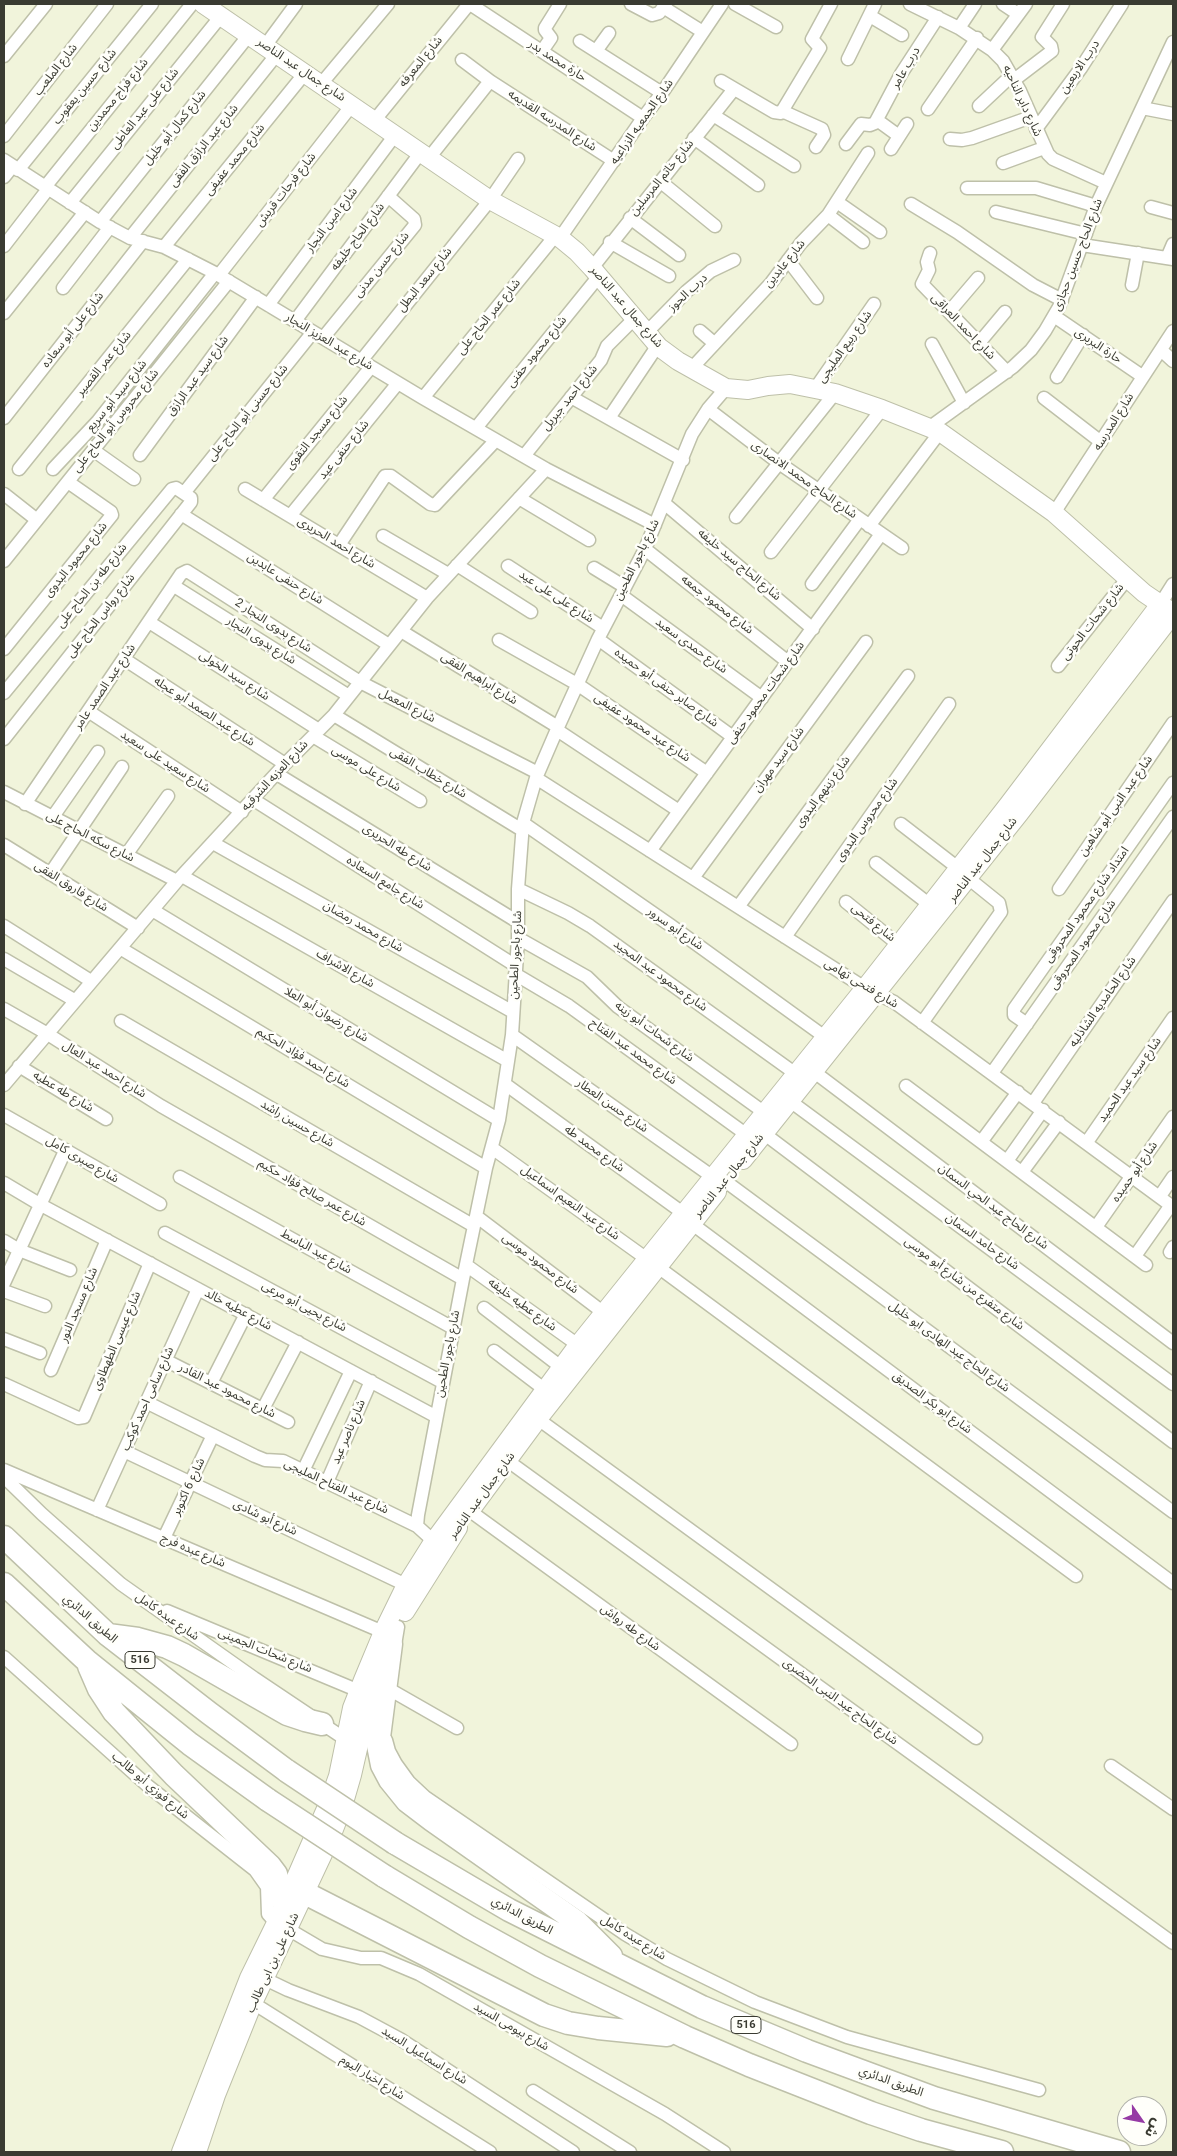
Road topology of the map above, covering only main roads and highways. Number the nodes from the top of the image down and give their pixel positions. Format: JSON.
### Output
{"nodes":[{"id":1,"x":4,"y":1537,"type":"edge"},
{"id":2,"x":4,"y":1584,"type":"edge"},
{"id":3,"x":107,"y":1634,"type":"junction"},
{"id":4,"x":390,"y":1634,"type":"road end"},
{"id":5,"x":87,"y":1661,"type":"junction"},
{"id":6,"x":322,"y":1724,"type":"road end"},
{"id":7,"x":305,"y":1893,"type":"road end"},
{"id":8,"x":283,"y":1919,"type":"road end"},
{"id":9,"x":622,"y":1968,"type":"junction"},
{"id":10,"x":685,"y":2036,"type":"junction"},
{"id":11,"x":1002,"y":2152,"type":"edge"},
{"id":12,"x":1119,"y":2152,"type":"edge"}],
"edges":[{"from":1,"to":3,"type":"highway","name":"الطريق الدائري","number":"516"},
{"from":2,"to":5,"type":"highway","number":"516"},
{"from":3,"to":6,"type":"highway"},
{"from":3,"to":9,"type":"highway","name":"الطريق الدائري","number":"516","bridge":true},
{"from":4,"to":9,"type":"highway"},
{"from":5,"to":8,"type":"highway"},
{"from":5,"to":10,"type":"highway","number":"516","bridge":true},
{"from":7,"to":10,"type":"highway"},
{"from":9,"to":12,"type":"highway","name":"الطريق الدائري","number":"516"},
{"from":10,"to":11,"type":"highway","number":"516"}]}
